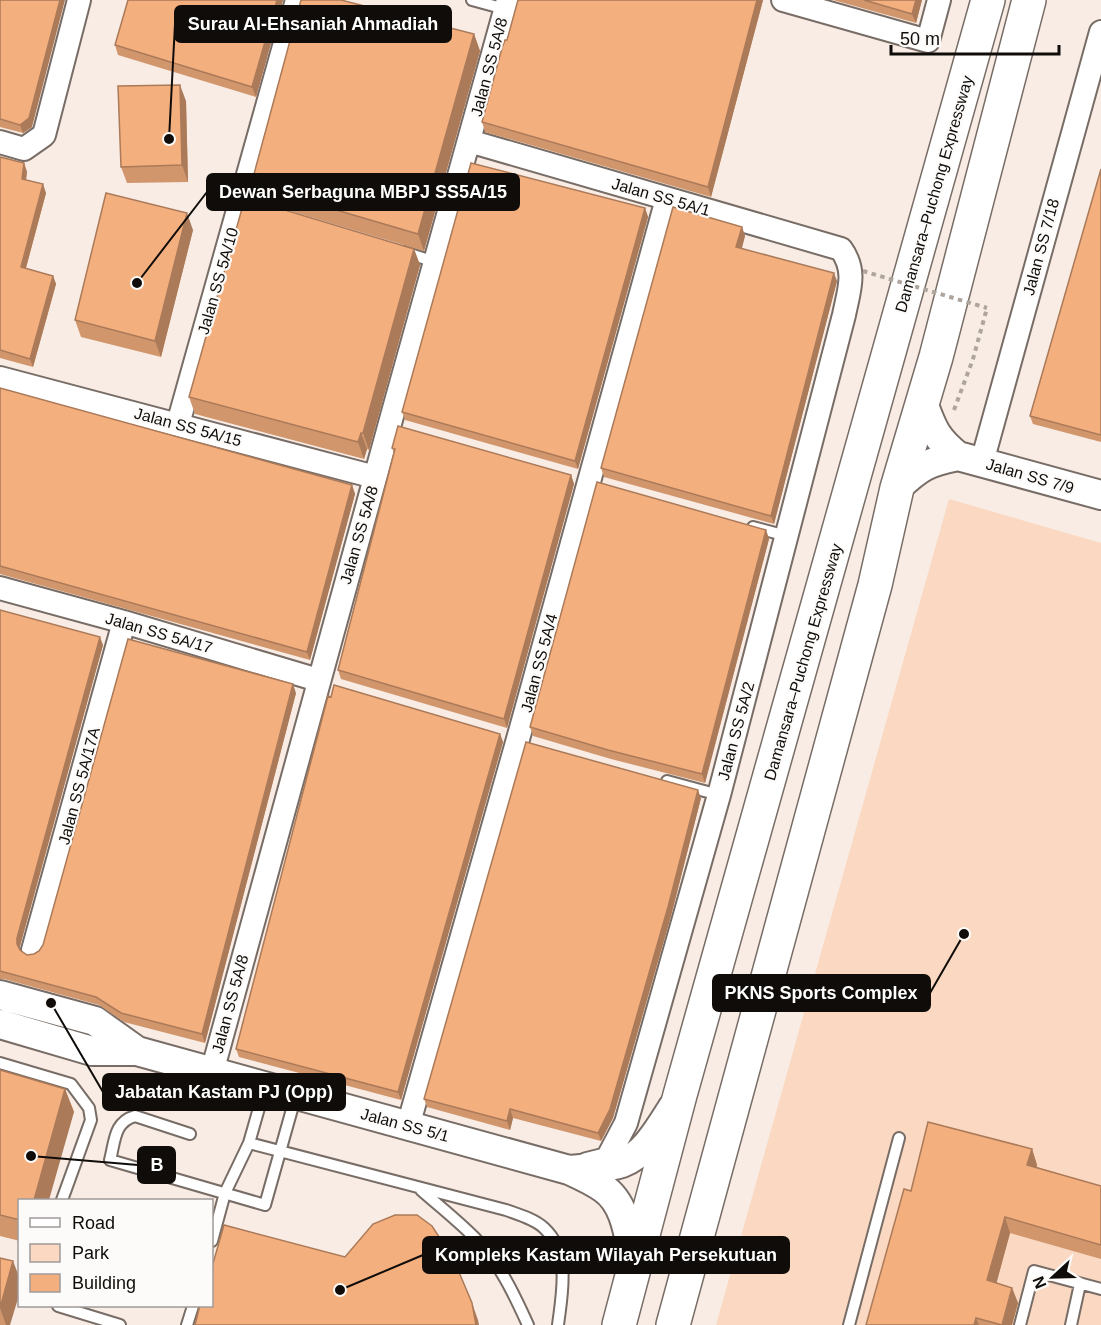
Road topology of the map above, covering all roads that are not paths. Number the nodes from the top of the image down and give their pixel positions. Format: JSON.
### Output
{"nodes":[{"id":1,"x":79,"y":0,"type":"edge"},
{"id":2,"x":297,"y":0,"type":"edge"},
{"id":3,"x":472,"y":0,"type":"edge"},
{"id":4,"x":783,"y":0,"type":"edge"},
{"id":5,"x":939,"y":0,"type":"edge"},
{"id":6,"x":988,"y":0,"type":"edge"},
{"id":7,"x":1029,"y":0,"type":"edge"},
{"id":8,"x":506,"y":4,"type":"edge"},
{"id":9,"x":1101,"y":32,"type":"edge"},
{"id":10,"x":469,"y":141,"type":"junction"},
{"id":11,"x":0,"y":142,"type":"edge"},
{"id":12,"x":667,"y":199,"type":"junction"},
{"id":13,"x":392,"y":249,"type":"edge"},
{"id":14,"x":435,"y":262,"type":"junction"},
{"id":15,"x":856,"y":265,"type":"joint"},
{"id":16,"x":0,"y":378,"type":"edge"},
{"id":17,"x":922,"y":400,"type":"junction"},
{"id":18,"x":178,"y":424,"type":"junction"},
{"id":19,"x":960,"y":454,"type":"junction"},
{"id":20,"x":375,"y":477,"type":"junction"},
{"id":21,"x":897,"y":488,"type":"junction"},
{"id":22,"x":1101,"y":495,"type":"edge"},
{"id":23,"x":743,"y":524,"type":"edge"},
{"id":24,"x":787,"y":537,"type":"junction"},
{"id":25,"x":0,"y":588,"type":"edge"},
{"id":26,"x":124,"y":622,"type":"junction"},
{"id":27,"x":323,"y":682,"type":"junction"},
{"id":28,"x":653,"y":778,"type":"edge"},
{"id":29,"x":719,"y":795,"type":"junction"},
{"id":30,"x":33,"y":950,"type":"dead end"},
{"id":31,"x":0,"y":995,"type":"edge"},
{"id":32,"x":0,"y":1024,"type":"edge"},
{"id":33,"x":137,"y":1051,"type":"junction"},
{"id":34,"x":0,"y":1063,"type":"edge"},
{"id":35,"x":212,"y":1072,"type":"junction"},
{"id":36,"x":265,"y":1086,"type":"junction"},
{"id":37,"x":296,"y":1095,"type":"junction"},
{"id":38,"x":680,"y":1095,"type":"junction"},
{"id":39,"x":408,"y":1126,"type":"junction"},
{"id":40,"x":190,"y":1134,"type":"dead end"},
{"id":41,"x":898,"y":1138,"type":"dead end"},
{"id":42,"x":249,"y":1143,"type":"junction"},
{"id":43,"x":280,"y":1150,"type":"junction"},
{"id":44,"x":569,"y":1170,"type":"junction"},
{"id":45,"x":418,"y":1188,"type":"junction"},
{"id":46,"x":225,"y":1193,"type":"junction"},
{"id":47,"x":62,"y":1199,"type":"edge"},
{"id":48,"x":213,"y":1237,"type":"edge"},
{"id":49,"x":635,"y":1266,"type":"junction"},
{"id":50,"x":1080,"y":1284,"type":"junction"},
{"id":51,"x":1101,"y":1289,"type":"edge"},
{"id":52,"x":64,"y":1307,"type":"edge"},
{"id":53,"x":192,"y":1307,"type":"edge"},
{"id":54,"x":120,"y":1325,"type":"edge"},
{"id":55,"x":187,"y":1325,"type":"edge"},
{"id":56,"x":528,"y":1325,"type":"edge"},
{"id":57,"x":558,"y":1325,"type":"edge"},
{"id":58,"x":619,"y":1325,"type":"edge"},
{"id":59,"x":673,"y":1325,"type":"edge"},
{"id":60,"x":849,"y":1325,"type":"edge"},
{"id":61,"x":1020,"y":1325,"type":"edge"},
{"id":62,"x":1071,"y":1325,"type":"edge"}],
"edges":[{"from":1,"to":11,"type":"street"},
{"from":2,"to":18,"type":"street","name":"Jalan SS 5A/10"},
{"from":3,"to":8,"type":"lane"},
{"from":4,"to":5,"type":"street"},
{"from":6,"to":38,"type":"highway","name":"Damansara–Puchong Expressway"},
{"from":7,"to":17,"type":"highway"},
{"from":8,"to":10,"type":"street","name":"Jalan SS 5A/8"},
{"from":9,"to":19,"type":"street","name":"Jalan SS 7/18"},
{"from":10,"to":12,"type":"street","name":"Jalan SS 5A/1"},
{"from":10,"to":14,"type":"street","name":"Jalan SS 5A/8"},
{"from":12,"to":15,"type":"street","name":"Jalan SS 5A/1"},
{"from":12,"to":39,"type":"street","name":"Jalan SS 5A/4"},
{"from":13,"to":14,"type":"lane"},
{"from":14,"to":20,"type":"street","name":"Jalan SS 5A/8"},
{"from":15,"to":24,"type":"street","name":"Jalan SS 5A/2"},
{"from":16,"to":18,"type":"street","name":"Jalan SS 5A/15"},
{"from":17,"to":19,"type":"street"},
{"from":17,"to":21,"type":"highway"},
{"from":18,"to":20,"type":"street","name":"Jalan SS 5A/15"},
{"from":19,"to":21,"type":"street","name":"Jalan SS 7/9"},
{"from":19,"to":22,"type":"street","name":"Jalan SS 7/9"},
{"from":20,"to":27,"type":"street","name":"Jalan SS 5A/8"},
{"from":21,"to":59,"type":"highway"},
{"from":23,"to":24,"type":"lane"},
{"from":24,"to":29,"type":"street","name":"Jalan SS 5A/2"},
{"from":25,"to":26,"type":"street","name":"Jalan SS 5A/17"},
{"from":26,"to":27,"type":"street","name":"Jalan SS 5A/17"},
{"from":26,"to":30,"type":"street","name":"Jalan SS 5A/17A"},
{"from":27,"to":35,"type":"street","name":"Jalan SS 5A/8"},
{"from":28,"to":29,"type":"lane"},
{"from":29,"to":44,"type":"street","name":"Jalan SS 5A/2"},
{"from":31,"to":33,"type":"street","name":"Jalan SS 5/1"},
{"from":32,"to":33,"type":"street","name":"Jalan SS 5/1"},
{"from":33,"to":35,"type":"street","name":"Jalan SS 5/1"},
{"from":34,"to":47,"type":"lane"},
{"from":35,"to":36,"type":"street","name":"Jalan SS 5/1"},
{"from":36,"to":37,"type":"street","name":"Jalan SS 5/1"},
{"from":36,"to":42,"type":"lane"},
{"from":37,"to":39,"type":"street","name":"Jalan SS 5/1"},
{"from":37,"to":43,"type":"lane"},
{"from":38,"to":44,"type":"street","name":"Jalan SS 5/1"},
{"from":38,"to":49,"type":"highway","name":"Damansara–Puchong Expressway"},
{"from":39,"to":44,"type":"street","name":"Jalan SS 5/1"},
{"from":40,"to":46,"type":"lane"},
{"from":41,"to":60,"type":"lane"},
{"from":42,"to":43,"type":"lane"},
{"from":42,"to":46,"type":"lane"},
{"from":43,"to":45,"type":"lane"},
{"from":43,"to":46,"type":"lane"},
{"from":44,"to":49,"type":"street","name":"Jalan SS 5/1"},
{"from":45,"to":56,"type":"lane"},
{"from":45,"to":57,"type":"lane"},
{"from":46,"to":48,"type":"lane"},
{"from":49,"to":58,"type":"highway","name":"Damansara–Puchong Expressway"},
{"from":50,"to":51,"type":"lane"},
{"from":50,"to":61,"type":"lane"},
{"from":50,"to":62,"type":"lane"},
{"from":52,"to":54,"type":"lane"},
{"from":53,"to":55,"type":"lane"}]}
